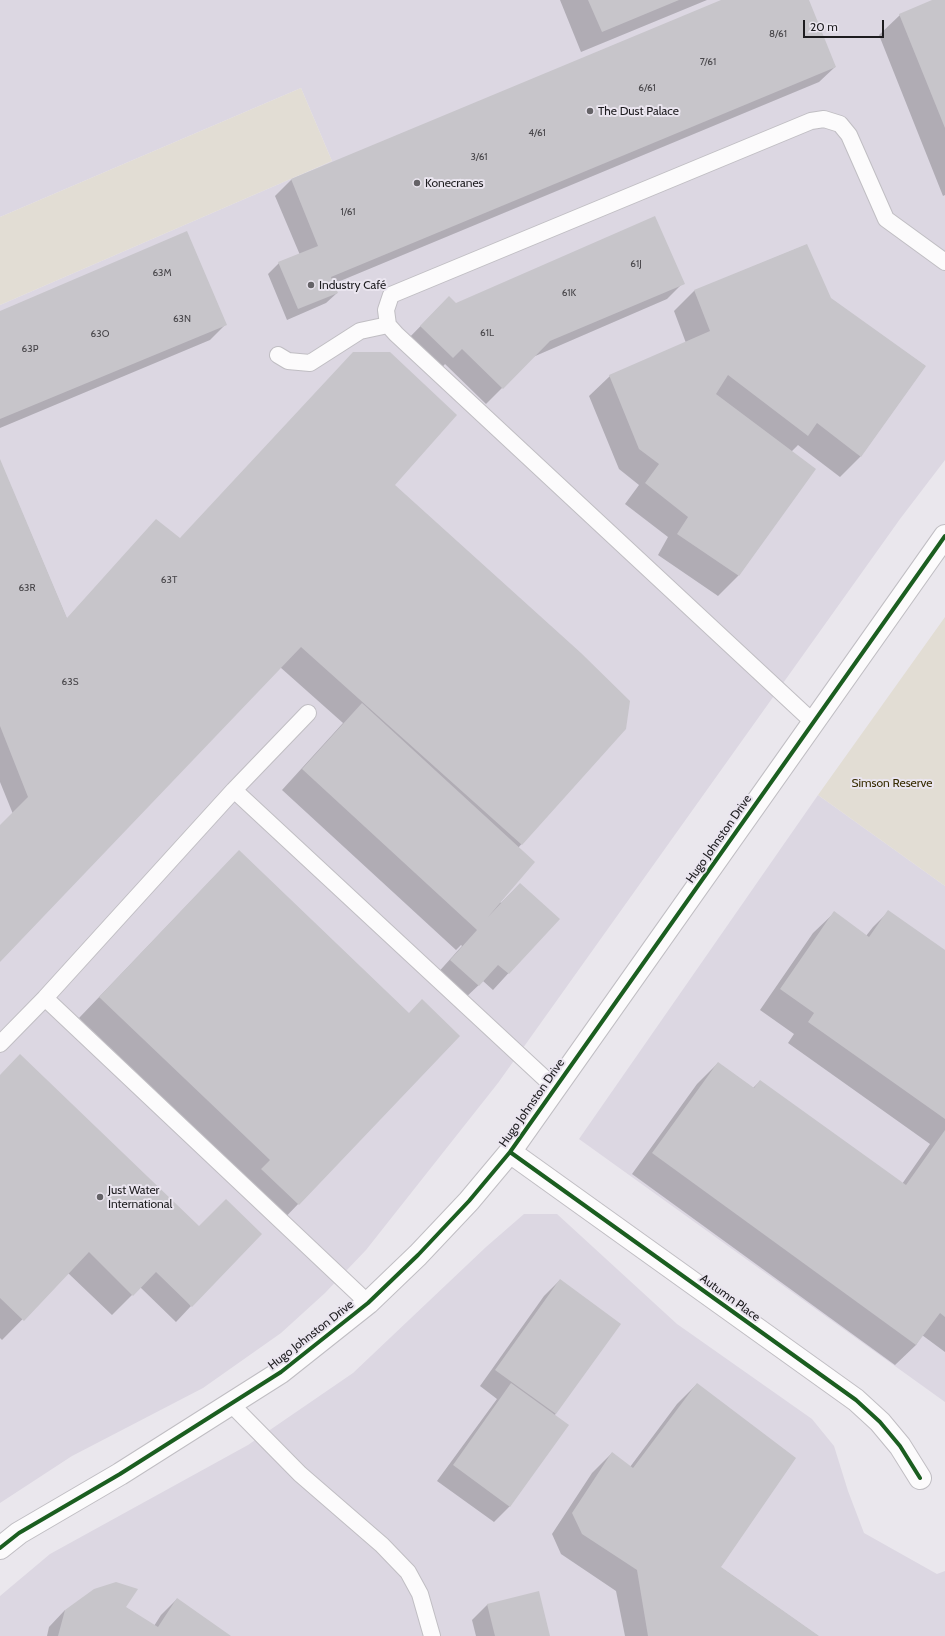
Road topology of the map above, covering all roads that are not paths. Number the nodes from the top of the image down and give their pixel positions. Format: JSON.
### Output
{"nodes":[{"id":1,"x":945,"y":262,"type":"edge"},
{"id":2,"x":388,"y":326,"type":"junction"},
{"id":3,"x":278,"y":355,"type":"dead end"},
{"id":4,"x":945,"y":536,"type":"edge"},
{"id":5,"x":308,"y":713,"type":"dead end"},
{"id":6,"x":814,"y":722,"type":"junction"},
{"id":7,"x":234,"y":790,"type":"junction"},
{"id":8,"x":44,"y":998,"type":"junction"},
{"id":9,"x":0,"y":1044,"type":"edge"},
{"id":10,"x":555,"y":1088,"type":"junction"},
{"id":11,"x":510,"y":1152,"type":"junction"},
{"id":12,"x":368,"y":1303,"type":"junction"},
{"id":13,"x":231,"y":1404,"type":"junction"},
{"id":14,"x":920,"y":1478,"type":"dead end"},
{"id":15,"x":0,"y":1548,"type":"edge"},
{"id":16,"x":432,"y":1636,"type":"edge"}],
"edges":[{"from":1,"to":2,"type":"lane"},
{"from":2,"to":3,"type":"lane"},
{"from":2,"to":6,"type":"lane"},
{"from":4,"to":6,"type":"street","name":"Hugo Johnston Drive"},
{"from":5,"to":7,"type":"lane"},
{"from":6,"to":10,"type":"street","name":"Hugo Johnston Drive"},
{"from":7,"to":8,"type":"lane"},
{"from":7,"to":10,"type":"lane"},
{"from":8,"to":9,"type":"lane"},
{"from":8,"to":12,"type":"lane"},
{"from":10,"to":11,"type":"street","name":"Hugo Johnston Drive"},
{"from":11,"to":12,"type":"street","name":"Hugo Johnston Drive"},
{"from":11,"to":14,"type":"street","name":"Autumn Place"},
{"from":12,"to":13,"type":"street","name":"Hugo Johnston Drive"},
{"from":13,"to":15,"type":"street","name":"Hugo Johnston Drive"},
{"from":13,"to":16,"type":"lane"}]}
